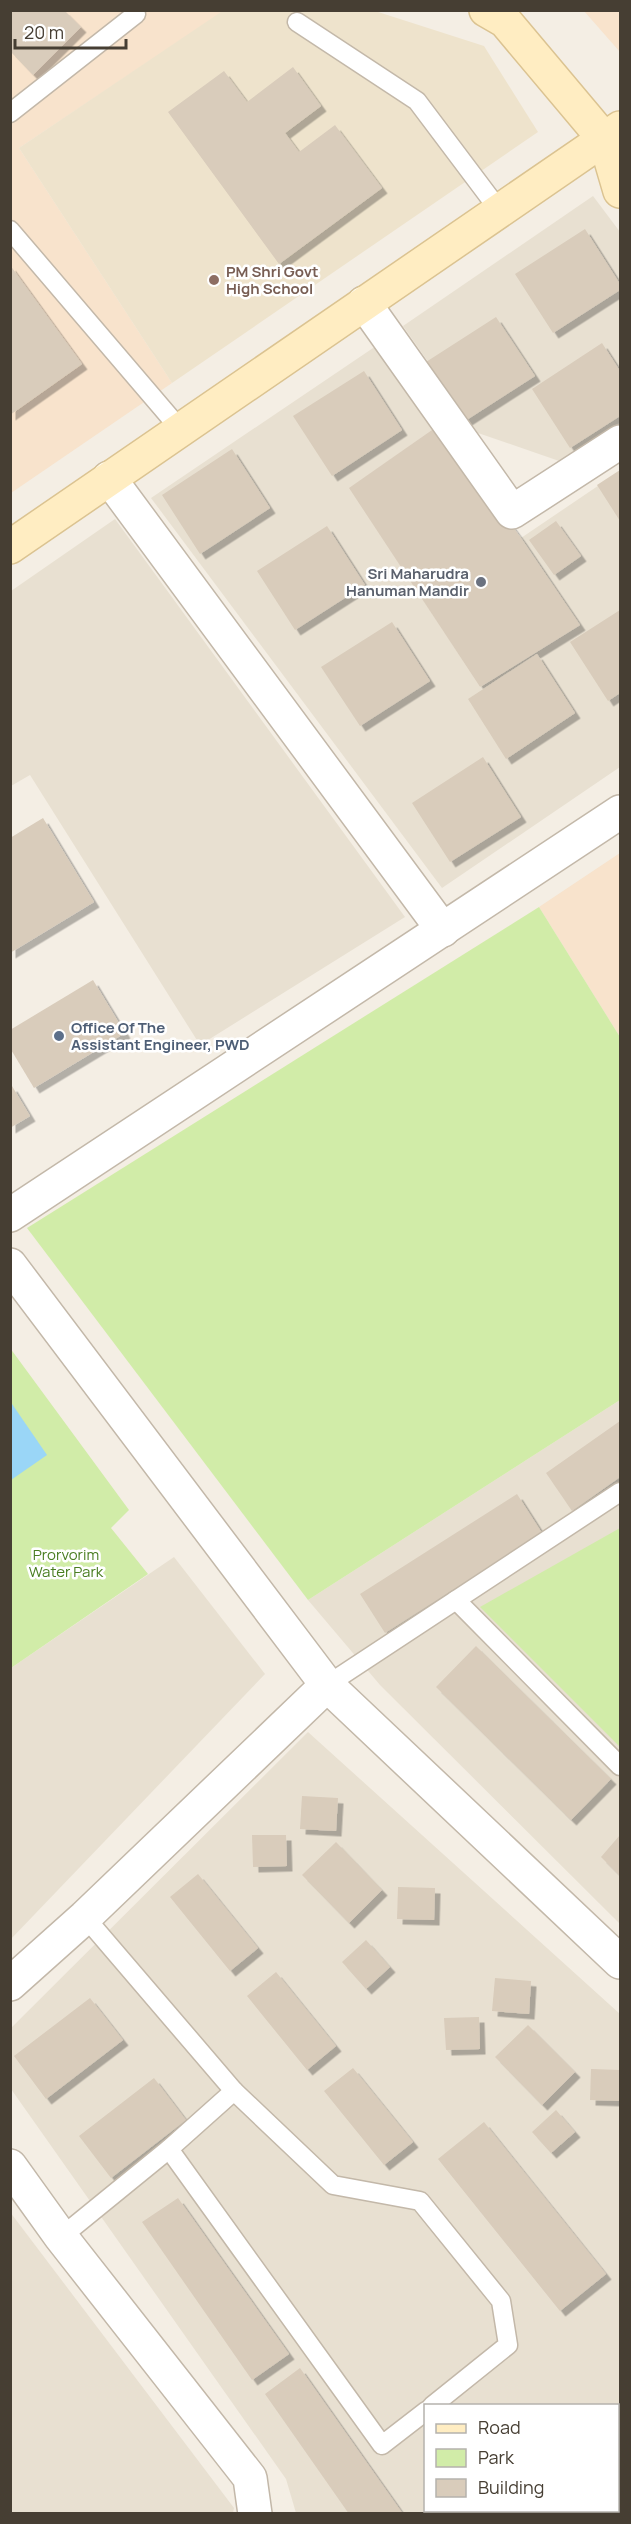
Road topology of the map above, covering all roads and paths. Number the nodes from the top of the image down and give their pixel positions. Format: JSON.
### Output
{"nodes":[{"id":1,"x":486,"y":10,"type":"edge"},
{"id":2,"x":136,"y":14,"type":"dead end"},
{"id":3,"x":297,"y":22,"type":"dead end"},
{"id":4,"x":10,"y":113,"type":"edge"},
{"id":5,"x":615,"y":139,"type":"edge"},
{"id":6,"x":621,"y":191,"type":"edge"},
{"id":7,"x":499,"y":210,"type":"junction"},
{"id":8,"x":10,"y":230,"type":"edge"},
{"id":9,"x":364,"y":303,"type":"junction"},
{"id":10,"x":180,"y":429,"type":"junction"},
{"id":11,"x":621,"y":442,"type":"edge"},
{"id":12,"x":109,"y":478,"type":"junction"},
{"id":13,"x":10,"y":547,"type":"edge"},
{"id":14,"x":621,"y":812,"type":"edge"},
{"id":15,"x":443,"y":930,"type":"junction"},
{"id":16,"x":10,"y":1215,"type":"edge"},
{"id":17,"x":10,"y":1265,"type":"edge"},
{"id":18,"x":621,"y":1492,"type":"edge"},
{"id":19,"x":456,"y":1600,"type":"junction"},
{"id":20,"x":327,"y":1685,"type":"junction"},
{"id":21,"x":621,"y":1766,"type":"edge"},
{"id":22,"x":85,"y":1917,"type":"junction"},
{"id":23,"x":621,"y":1962,"type":"edge"},
{"id":24,"x":10,"y":1984,"type":"edge"},
{"id":25,"x":234,"y":2091,"type":"junction"},
{"id":26,"x":168,"y":2149,"type":"junction"},
{"id":27,"x":10,"y":2166,"type":"edge"},
{"id":28,"x":61,"y":2237,"type":"junction"},
{"id":29,"x":434,"y":2404,"type":"edge"},
{"id":30,"x":424,"y":2413,"type":"edge"},
{"id":31,"x":255,"y":2514,"type":"edge"}],
"edges":[{"from":1,"to":5,"type":"street"},
{"from":2,"to":4,"type":"lane"},
{"from":3,"to":7,"type":"lane"},
{"from":5,"to":6,"type":"street"},
{"from":5,"to":7,"type":"street"},
{"from":7,"to":9,"type":"street"},
{"from":8,"to":10,"type":"lane"},
{"from":9,"to":10,"type":"street"},
{"from":9,"to":11,"type":"street"},
{"from":10,"to":12,"type":"street"},
{"from":12,"to":13,"type":"street"},
{"from":12,"to":15,"type":"street"},
{"from":14,"to":15,"type":"street"},
{"from":15,"to":16,"type":"street"},
{"from":17,"to":20,"type":"street"},
{"from":18,"to":19,"type":"lane"},
{"from":19,"to":20,"type":"lane"},
{"from":19,"to":21,"type":"lane"},
{"from":20,"to":22,"type":"street"},
{"from":20,"to":23,"type":"street"},
{"from":22,"to":24,"type":"street"},
{"from":22,"to":25,"type":"lane"},
{"from":25,"to":26,"type":"lane"},
{"from":25,"to":29,"type":"lane"},
{"from":26,"to":28,"type":"lane"},
{"from":26,"to":30,"type":"lane"},
{"from":27,"to":28,"type":"street"},
{"from":28,"to":31,"type":"street"}]}
